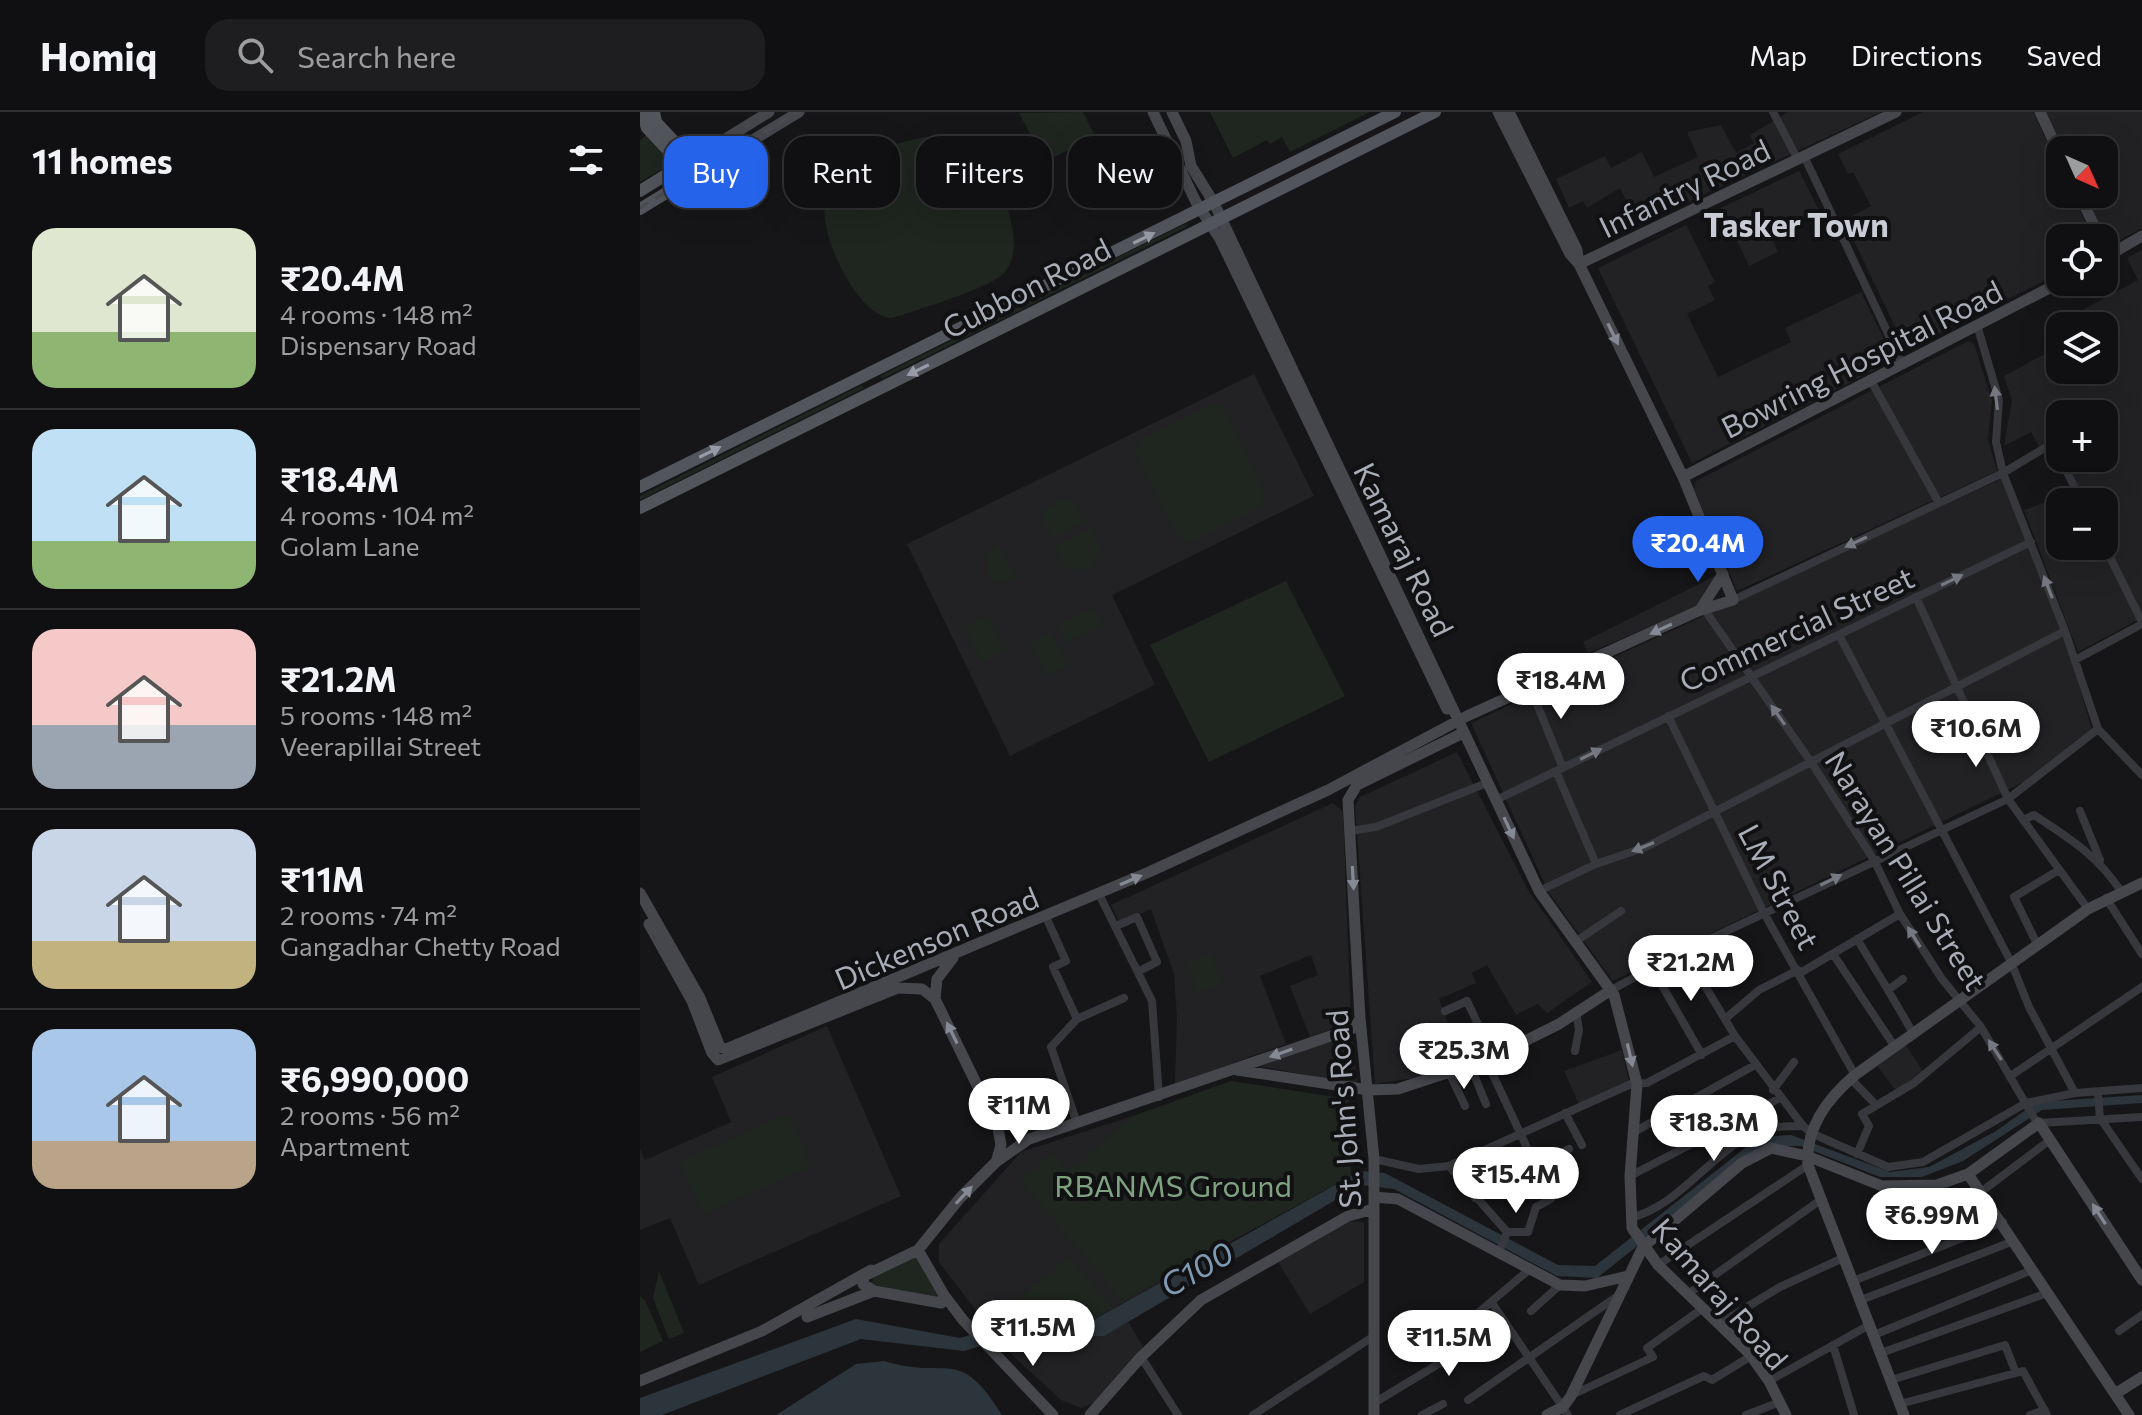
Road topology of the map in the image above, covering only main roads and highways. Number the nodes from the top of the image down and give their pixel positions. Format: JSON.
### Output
{"nodes":[{"id":1,"x":642,"y":112,"type":"edge"},
{"id":2,"x":654,"y":112,"type":"edge"},
{"id":3,"x":1395,"y":112,"type":"edge"},
{"id":4,"x":1435,"y":112,"type":"edge"},
{"id":5,"x":1355,"y":132,"type":"junction"},
{"id":6,"x":668,"y":136,"type":"edge"},
{"id":7,"x":664,"y":141,"type":"edge"},
{"id":8,"x":1362,"y":148,"type":"junction"},
{"id":9,"x":664,"y":176,"type":"edge"},
{"id":10,"x":640,"y":191,"type":"edge"},
{"id":11,"x":664,"y":194,"type":"edge"},
{"id":12,"x":640,"y":209,"type":"edge"},
{"id":13,"x":867,"y":375,"type":"junction"},
{"id":14,"x":874,"y":392,"type":"junction"},
{"id":15,"x":798,"y":409,"type":"junction"},
{"id":16,"x":806,"y":426,"type":"junction"},
{"id":17,"x":640,"y":487,"type":"edge"},
{"id":18,"x":640,"y":508,"type":"edge"}],
"edges":[{"from":1,"to":7,"type":"main road"},
{"from":2,"to":6,"type":"main road"},
{"from":3,"to":5,"type":"main road","name":"Cubbon Road"},
{"from":4,"to":8,"type":"main road","name":"Cubbon Road"},
{"from":5,"to":8,"type":"main road"},
{"from":13,"to":5,"type":"main road","name":"Cubbon Road","one_way":true},
{"from":8,"to":14,"type":"main road","name":"Cubbon Road","one_way":true},
{"from":9,"to":10,"type":"main road"},
{"from":11,"to":12,"type":"main road"},
{"from":13,"to":14,"type":"main road"},
{"from":13,"to":15,"type":"main road","name":"Cubbon Road"},
{"from":14,"to":16,"type":"main road","name":"Cubbon Road"},
{"from":15,"to":16,"type":"main road"},
{"from":17,"to":15,"type":"main road","name":"Cubbon Road","one_way":true},
{"from":16,"to":18,"type":"main road","name":"Cubbon Road"}]}
